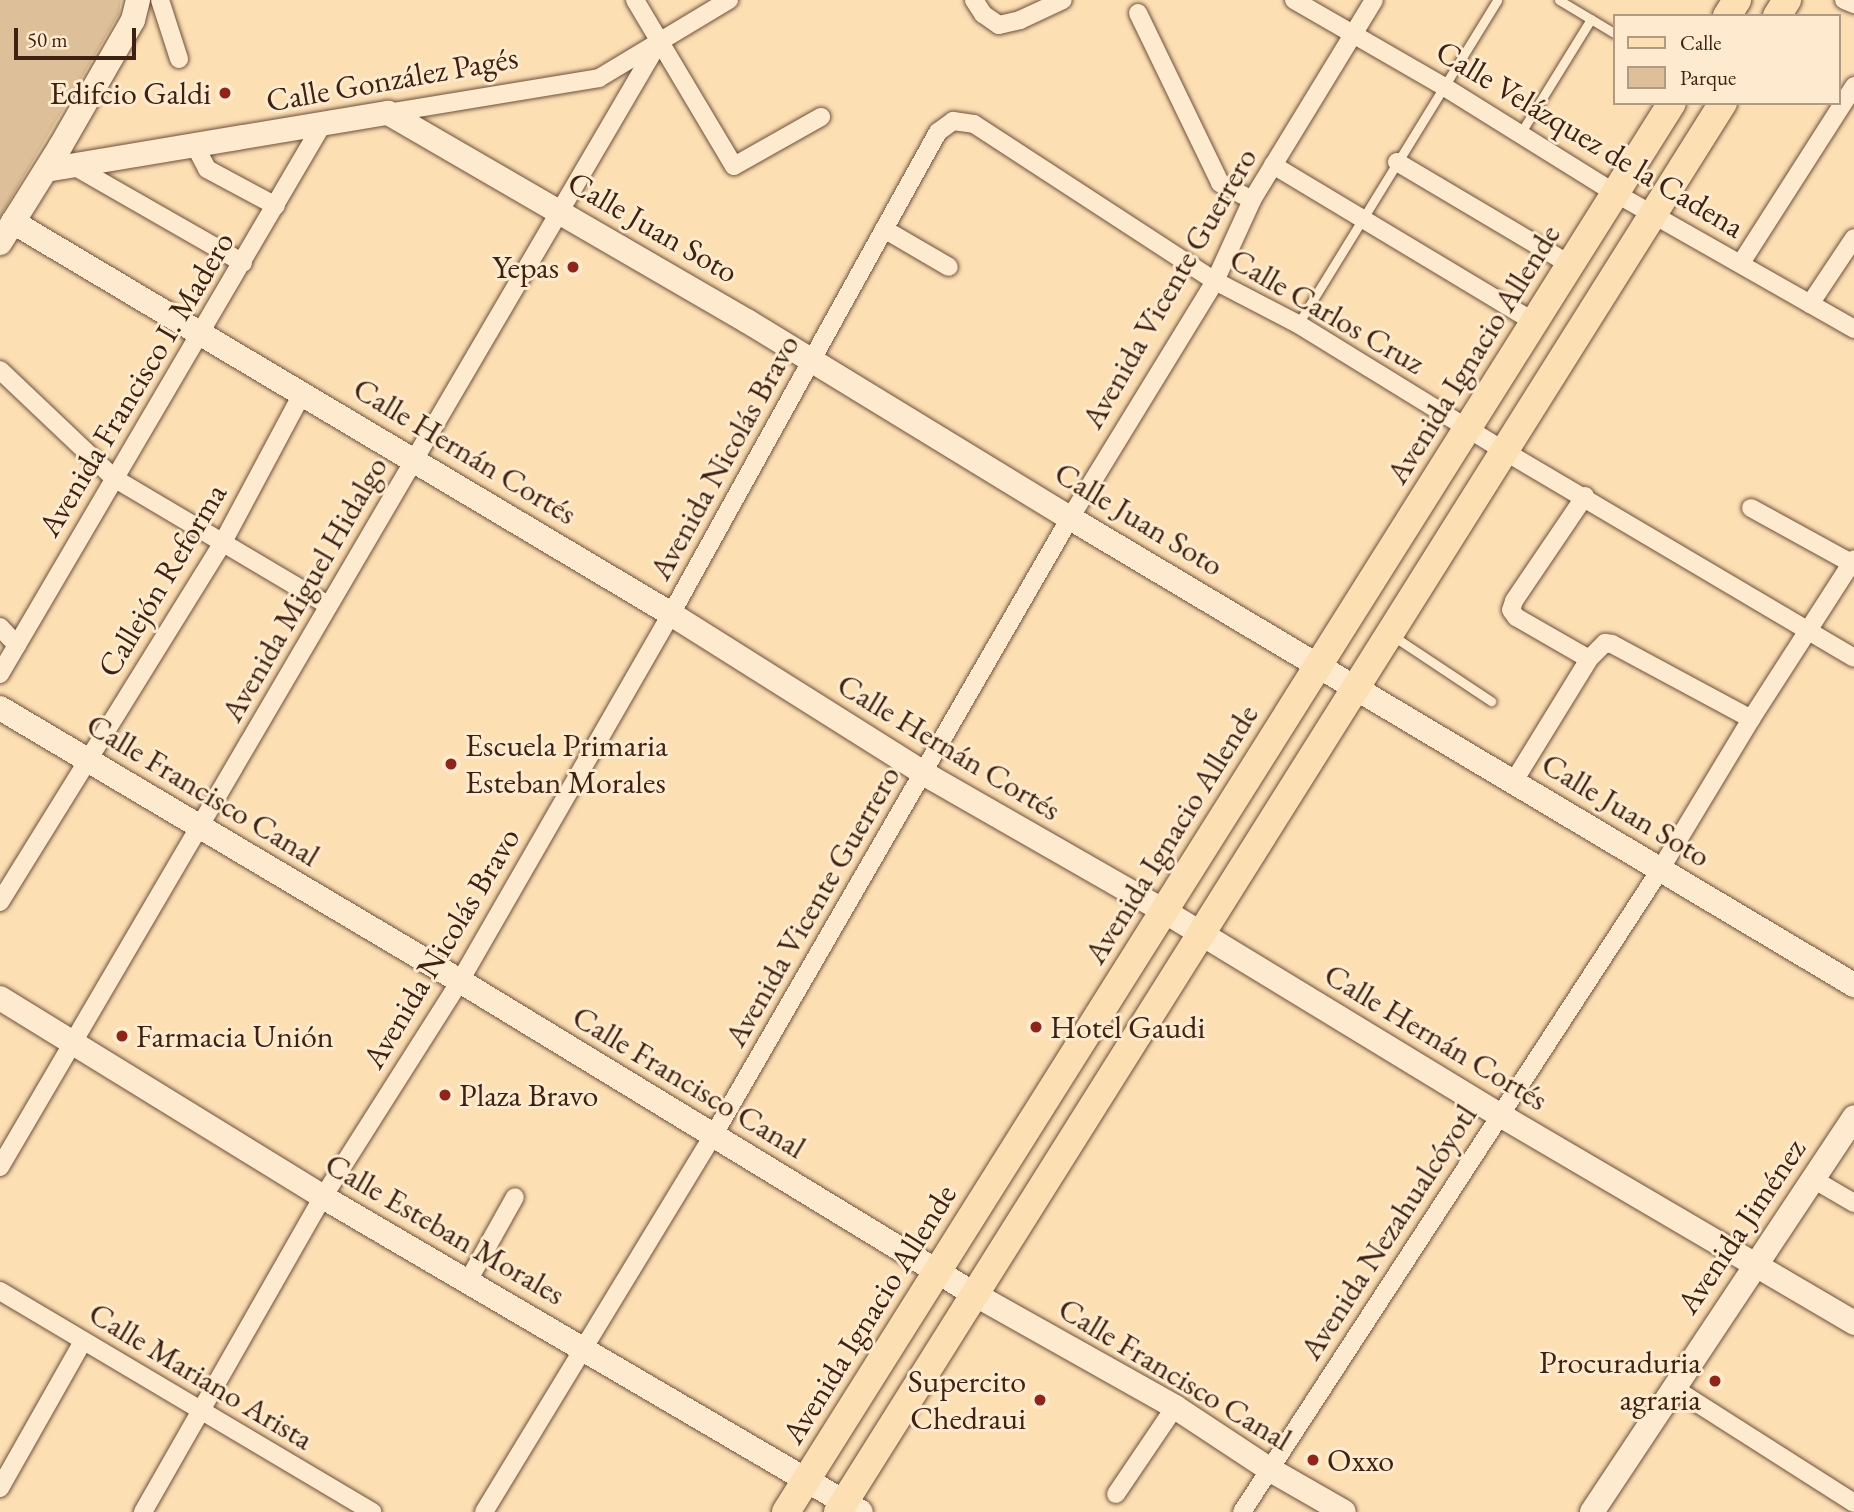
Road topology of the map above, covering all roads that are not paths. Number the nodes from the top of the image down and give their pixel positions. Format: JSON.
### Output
{"nodes":[{"id":1,"x":138,"y":0,"type":"edge"},
{"id":2,"x":160,"y":0,"type":"edge"},
{"id":3,"x":635,"y":0,"type":"edge"},
{"id":4,"x":729,"y":0,"type":"edge"},
{"id":5,"x":974,"y":0,"type":"edge"},
{"id":6,"x":1063,"y":0,"type":"edge"},
{"id":7,"x":1294,"y":0,"type":"edge"},
{"id":8,"x":1374,"y":0,"type":"edge"},
{"id":9,"x":1497,"y":0,"type":"edge"},
{"id":10,"x":1559,"y":0,"type":"edge"},
{"id":11,"x":1844,"y":0,"type":"edge"},
{"id":12,"x":1854,"y":4,"type":"edge"},
{"id":13,"x":1138,"y":13,"type":"dead end"},
{"id":14,"x":1591,"y":19,"type":"junction"},
{"id":15,"x":1612,"y":32,"type":"edge"},
{"id":16,"x":1352,"y":33,"type":"junction"},
{"id":17,"x":659,"y":42,"type":"junction"},
{"id":18,"x":179,"y":59,"type":"dead end"},
{"id":19,"x":1443,"y":86,"type":"junction"},
{"id":20,"x":1854,"y":86,"type":"edge"},
{"id":21,"x":1671,"y":105,"type":"edge"},
{"id":22,"x":1722,"y":105,"type":"edge"},
{"id":23,"x":388,"y":113,"type":"junction"},
{"id":24,"x":821,"y":117,"type":"dead end"},
{"id":25,"x":953,"y":121,"type":"joint"},
{"id":26,"x":323,"y":125,"type":"junction"},
{"id":27,"x":1519,"y":136,"type":"junction"},
{"id":28,"x":195,"y":146,"type":"junction"},
{"id":29,"x":1397,"y":162,"type":"junction"},
{"id":30,"x":72,"y":165,"type":"junction"},
{"id":31,"x":1273,"y":165,"type":"junction"},
{"id":32,"x":46,"y":170,"type":"junction"},
{"id":33,"x":1615,"y":193,"type":"junction"},
{"id":34,"x":1252,"y":200,"type":"junction"},
{"id":35,"x":276,"y":206,"type":"junction"},
{"id":36,"x":560,"y":211,"type":"junction"},
{"id":37,"x":1653,"y":215,"type":"junction"},
{"id":38,"x":1362,"y":219,"type":"junction"},
{"id":39,"x":13,"y":222,"type":"junction"},
{"id":40,"x":884,"y":229,"type":"junction"},
{"id":41,"x":1854,"y":238,"type":"edge"},
{"id":42,"x":0,"y":243,"type":"edge"},
{"id":43,"x":243,"y":263,"type":"junction"},
{"id":44,"x":1741,"y":263,"type":"junction"},
{"id":45,"x":1569,"y":264,"type":"junction"},
{"id":46,"x":949,"y":267,"type":"dead end"},
{"id":47,"x":1215,"y":281,"type":"junction"},
{"id":48,"x":1810,"y":304,"type":"junction"},
{"id":49,"x":1533,"y":321,"type":"junction"},
{"id":50,"x":1298,"y":324,"type":"junction"},
{"id":51,"x":1854,"y":330,"type":"edge"},
{"id":52,"x":202,"y":333,"type":"junction"},
{"id":53,"x":811,"y":361,"type":"junction"},
{"id":54,"x":0,"y":370,"type":"edge"},
{"id":55,"x":303,"y":392,"type":"junction"},
{"id":56,"x":1468,"y":428,"type":"junction"},
{"id":57,"x":1506,"y":452,"type":"junction"},
{"id":58,"x":415,"y":460,"type":"junction"},
{"id":59,"x":114,"y":478,"type":"junction"},
{"id":60,"x":1585,"y":496,"type":"junction"},
{"id":61,"x":1751,"y":508,"type":"dead end"},
{"id":62,"x":1070,"y":517,"type":"junction"},
{"id":63,"x":223,"y":542,"type":"junction"},
{"id":64,"x":1853,"y":561,"type":"edge"},
{"id":65,"x":328,"y":605,"type":"junction"},
{"id":66,"x":671,"y":614,"type":"junction"},
{"id":67,"x":0,"y":627,"type":"edge"},
{"id":68,"x":1808,"y":630,"type":"junction"},
{"id":69,"x":1390,"y":634,"type":"junction"},
{"id":70,"x":17,"y":645,"type":"junction"},
{"id":71,"x":1854,"y":658,"type":"edge"},
{"id":72,"x":1590,"y":659,"type":"junction"},
{"id":73,"x":1319,"y":665,"type":"junction"},
{"id":74,"x":0,"y":674,"type":"edge"},
{"id":75,"x":1355,"y":688,"type":"junction"},
{"id":76,"x":1491,"y":701,"type":"dead end"},
{"id":77,"x":0,"y":708,"type":"edge"},
{"id":78,"x":1751,"y":719,"type":"junction"},
{"id":79,"x":87,"y":761,"type":"junction"},
{"id":80,"x":923,"y":773,"type":"junction"},
{"id":81,"x":1514,"y":782,"type":"junction"},
{"id":82,"x":199,"y":828,"type":"junction"},
{"id":83,"x":1660,"y":870,"type":"junction"},
{"id":84,"x":0,"y":902,"type":"edge"},
{"id":85,"x":1164,"y":911,"type":"junction"},
{"id":86,"x":1203,"y":934,"type":"junction"},
{"id":87,"x":460,"y":981,"type":"junction"},
{"id":88,"x":1854,"y":985,"type":"edge"},
{"id":89,"x":0,"y":998,"type":"edge"},
{"id":90,"x":75,"y":1041,"type":"junction"},
{"id":91,"x":1500,"y":1115,"type":"junction"},
{"id":92,"x":1854,"y":1117,"type":"edge"},
{"id":93,"x":713,"y":1136,"type":"junction"},
{"id":94,"x":0,"y":1167,"type":"edge"},
{"id":95,"x":1813,"y":1179,"type":"junction"},
{"id":96,"x":323,"y":1197,"type":"junction"},
{"id":97,"x":515,"y":1197,"type":"dead end"},
{"id":98,"x":1854,"y":1203,"type":"edge"},
{"id":99,"x":1756,"y":1265,"type":"junction"},
{"id":100,"x":937,"y":1270,"type":"junction"},
{"id":101,"x":468,"y":1281,"type":"junction"},
{"id":102,"x":0,"y":1291,"type":"edge"},
{"id":103,"x":974,"y":1294,"type":"junction"},
{"id":104,"x":1854,"y":1323,"type":"edge"},
{"id":105,"x":83,"y":1341,"type":"junction"},
{"id":106,"x":583,"y":1348,"type":"junction"},
{"id":107,"x":1672,"y":1387,"type":"junction"},
{"id":108,"x":1175,"y":1407,"type":"junction"},
{"id":109,"x":201,"y":1409,"type":"junction"},
{"id":110,"x":1269,"y":1469,"type":"junction"},
{"id":111,"x":807,"y":1479,"type":"junction"},
{"id":112,"x":0,"y":1488,"type":"edge"},
{"id":113,"x":1116,"y":1494,"type":"dead end"},
{"id":114,"x":1854,"y":1503,"type":"edge"},
{"id":115,"x":848,"y":1509,"type":"edge"},
{"id":116,"x":143,"y":1512,"type":"edge"},
{"id":117,"x":372,"y":1512,"type":"edge"},
{"id":118,"x":484,"y":1512,"type":"edge"},
{"id":119,"x":786,"y":1512,"type":"edge"},
{"id":120,"x":1241,"y":1512,"type":"edge"},
{"id":121,"x":1344,"y":1512,"type":"edge"},
{"id":122,"x":1592,"y":1512,"type":"edge"}],
"edges":[{"from":1,"to":32,"type":"main road"},
{"from":2,"to":18,"type":"street"},
{"from":3,"to":17,"type":"street"},
{"from":4,"to":17,"type":"street","name":"Calle González Pagés"},
{"from":5,"to":6,"type":"street"},
{"from":7,"to":16,"type":"street","name":"Calle Velázquez de la Cadena"},
{"from":8,"to":16,"type":"street","name":"Avenida Vicente Guerrero"},
{"from":9,"to":19,"type":"lane"},
{"from":10,"to":14,"type":"lane"},
{"from":11,"to":12,"type":"street"},
{"from":13,"to":34,"type":"street"},
{"from":14,"to":15,"type":"lane"},
{"from":14,"to":27,"type":"lane"},
{"from":16,"to":19,"type":"street","name":"Calle Velázquez de la Cadena"},
{"from":16,"to":31,"type":"street","name":"Avenida Vicente Guerrero"},
{"from":17,"to":23,"type":"street","name":"Calle González Pagés"},
{"from":17,"to":24,"type":"street"},
{"from":17,"to":36,"type":"street","name":"Avenida Miguel Hidalgo"},
{"from":19,"to":27,"type":"street","name":"Calle Velázquez de la Cadena"},
{"from":19,"to":29,"type":"lane"},
{"from":20,"to":44,"type":"street"},
{"from":21,"to":33,"type":"main road","name":"Avenida Ignacio Allende"},
{"from":22,"to":37,"type":"main road"},
{"from":23,"to":26,"type":"main road","name":"Calle González Pagés"},
{"from":23,"to":36,"type":"main road","name":"Calle Juan Soto"},
{"from":25,"to":40,"type":"street","name":"Avenida Nicolás Bravo"},
{"from":25,"to":47,"type":"street","name":"Calle Carlos Cruz"},
{"from":26,"to":28,"type":"main road","name":"Calle González Pagés"},
{"from":26,"to":35,"type":"street","name":"Avenida Francisco I. Madero"},
{"from":27,"to":33,"type":"street","name":"Calle Velázquez de la Cadena"},
{"from":28,"to":30,"type":"main road","name":"Calle González Pagés"},
{"from":28,"to":35,"type":"street"},
{"from":29,"to":38,"type":"lane"},
{"from":29,"to":45,"type":"street"},
{"from":30,"to":32,"type":"main road","name":"Calle González Pagés"},
{"from":30,"to":43,"type":"street"},
{"from":31,"to":34,"type":"street","name":"Avenida Vicente Guerrero"},
{"from":31,"to":38,"type":"street"},
{"from":32,"to":39,"type":"main road"},
{"from":33,"to":37,"type":"street","name":"Calle Velázquez de la Cadena"},
{"from":33,"to":45,"type":"main road","name":"Avenida Ignacio Allende"},
{"from":34,"to":47,"type":"street","name":"Avenida Vicente Guerrero"},
{"from":35,"to":43,"type":"street","name":"Avenida Francisco I. Madero"},
{"from":36,"to":53,"type":"main road","name":"Calle Juan Soto"},
{"from":36,"to":58,"type":"street","name":"Avenida Miguel Hidalgo"},
{"from":37,"to":44,"type":"street","name":"Calle Velázquez de la Cadena"},
{"from":37,"to":57,"type":"main road"},
{"from":38,"to":49,"type":"street"},
{"from":38,"to":50,"type":"lane"},
{"from":39,"to":42,"type":"main road"},
{"from":39,"to":52,"type":"main road","name":"Calle Hernán Cortés"},
{"from":40,"to":46,"type":"street"},
{"from":40,"to":53,"type":"street","name":"Avenida Nicolás Bravo"},
{"from":41,"to":48,"type":"street"},
{"from":43,"to":52,"type":"street","name":"Avenida Francisco I. Madero"},
{"from":44,"to":48,"type":"street","name":"Calle Velázquez de la Cadena"},
{"from":45,"to":49,"type":"main road","name":"Avenida Ignacio Allende"},
{"from":47,"to":50,"type":"street","name":"Calle Carlos Cruz"},
{"from":47,"to":62,"type":"street","name":"Avenida Vicente Guerrero"},
{"from":48,"to":51,"type":"street","name":"Calle Velázquez de la Cadena"},
{"from":49,"to":56,"type":"main road","name":"Avenida Ignacio Allende"},
{"from":50,"to":56,"type":"street","name":"Calle Carlos Cruz"},
{"from":52,"to":55,"type":"main road","name":"Calle Hernán Cortés"},
{"from":52,"to":59,"type":"street","name":"Avenida Francisco I. Madero"},
{"from":53,"to":62,"type":"main road","name":"Calle Juan Soto"},
{"from":53,"to":66,"type":"street","name":"Avenida Nicolás Bravo"},
{"from":54,"to":59,"type":"street"},
{"from":55,"to":58,"type":"main road","name":"Calle Hernán Cortés"},
{"from":55,"to":63,"type":"street","name":"Callejón Reforma"},
{"from":56,"to":57,"type":"street","name":"Calle Carlos Cruz"},
{"from":56,"to":73,"type":"main road","name":"Avenida Ignacio Allende"},
{"from":57,"to":60,"type":"street","name":"Calle Carlos Cruz"},
{"from":57,"to":69,"type":"main road"},
{"from":58,"to":65,"type":"street","name":"Avenida Miguel Hidalgo"},
{"from":58,"to":66,"type":"main road","name":"Calle Hernán Cortés"},
{"from":59,"to":63,"type":"street"},
{"from":59,"to":70,"type":"street","name":"Avenida Francisco I. Madero"},
{"from":60,"to":68,"type":"street","name":"Calle Carlos Cruz"},
{"from":60,"to":72,"type":"street"},
{"from":61,"to":64,"type":"street"},
{"from":62,"to":73,"type":"main road","name":"Calle Juan Soto"},
{"from":62,"to":80,"type":"street","name":"Avenida Vicente Guerrero"},
{"from":63,"to":65,"type":"street"},
{"from":63,"to":79,"type":"street","name":"Callejón Reforma"},
{"from":64,"to":68,"type":"street","name":"Avenida Nezahualcóyotl"},
{"from":65,"to":82,"type":"street","name":"Avenida Miguel Hidalgo"},
{"from":66,"to":80,"type":"main road","name":"Calle Hernán Cortés"},
{"from":66,"to":87,"type":"street","name":"Avenida Nicolás Bravo"},
{"from":67,"to":70,"type":"street"},
{"from":68,"to":71,"type":"street","name":"Calle Carlos Cruz"},
{"from":68,"to":78,"type":"street","name":"Avenida Nezahualcóyotl"},
{"from":69,"to":75,"type":"main road"},
{"from":69,"to":76,"type":"lane"},
{"from":70,"to":74,"type":"street","name":"Avenida Francisco I. Madero"},
{"from":72,"to":78,"type":"street"},
{"from":72,"to":81,"type":"street"},
{"from":73,"to":75,"type":"main road","name":"Calle Juan Soto"},
{"from":73,"to":85,"type":"main road","name":"Avenida Ignacio Allende"},
{"from":75,"to":81,"type":"main road","name":"Calle Juan Soto"},
{"from":75,"to":86,"type":"main road"},
{"from":77,"to":79,"type":"main road","name":"Calle Francisco Canal"},
{"from":78,"to":83,"type":"street","name":"Avenida Nezahualcóyotl"},
{"from":79,"to":82,"type":"main road","name":"Calle Francisco Canal"},
{"from":79,"to":84,"type":"street","name":"Callejón Reforma"},
{"from":80,"to":85,"type":"main road","name":"Calle Hernán Cortés"},
{"from":80,"to":93,"type":"street","name":"Avenida Vicente Guerrero"},
{"from":81,"to":83,"type":"main road","name":"Calle Juan Soto"},
{"from":82,"to":87,"type":"main road","name":"Calle Francisco Canal"},
{"from":82,"to":90,"type":"street","name":"Avenida Miguel Hidalgo"},
{"from":83,"to":88,"type":"main road","name":"Calle Juan Soto"},
{"from":83,"to":91,"type":"street","name":"Avenida Nezahualcóyotl"},
{"from":85,"to":86,"type":"main road","name":"Calle Hernán Cortés"},
{"from":85,"to":100,"type":"main road","name":"Avenida Ignacio Allende"},
{"from":86,"to":91,"type":"main road","name":"Calle Hernán Cortés"},
{"from":86,"to":103,"type":"main road"},
{"from":87,"to":93,"type":"main road","name":"Calle Francisco Canal"},
{"from":87,"to":96,"type":"street","name":"Avenida Nicolás Bravo"},
{"from":89,"to":90,"type":"main road","name":"Calle Esteban Morales"},
{"from":90,"to":94,"type":"street","name":"Avenida Miguel Hidalgo"},
{"from":90,"to":96,"type":"main road","name":"Calle Esteban Morales"},
{"from":91,"to":99,"type":"main road","name":"Calle Hernán Cortés"},
{"from":91,"to":110,"type":"street","name":"Avenida Nezahualcóyotl"},
{"from":92,"to":95,"type":"main road","name":"Avenida Jiménez"},
{"from":93,"to":100,"type":"main road","name":"Calle Francisco Canal"},
{"from":93,"to":106,"type":"street","name":"Avenida Vicente Guerrero"},
{"from":95,"to":98,"type":"street"},
{"from":95,"to":99,"type":"main road","name":"Avenida Jiménez"},
{"from":96,"to":101,"type":"main road","name":"Calle Esteban Morales"},
{"from":96,"to":109,"type":"street","name":"Avenida Nicolás Bravo"},
{"from":97,"to":101,"type":"street"},
{"from":99,"to":104,"type":"main road","name":"Calle Hernán Cortés"},
{"from":99,"to":107,"type":"main road","name":"Avenida Jiménez"},
{"from":100,"to":103,"type":"main road","name":"Calle Francisco Canal"},
{"from":100,"to":111,"type":"main road","name":"Avenida Ignacio Allende"},
{"from":101,"to":106,"type":"main road","name":"Calle Esteban Morales"},
{"from":102,"to":105,"type":"street","name":"Calle Mariano Arista"},
{"from":103,"to":108,"type":"main road","name":"Calle Francisco Canal"},
{"from":103,"to":115,"type":"main road"},
{"from":105,"to":109,"type":"street","name":"Calle Mariano Arista"},
{"from":105,"to":112,"type":"street"},
{"from":106,"to":111,"type":"main road","name":"Calle Esteban Morales"},
{"from":106,"to":118,"type":"street","name":"Avenida Vicente Guerrero"},
{"from":107,"to":114,"type":"street"},
{"from":107,"to":122,"type":"main road","name":"Avenida Jiménez"},
{"from":108,"to":110,"type":"main road","name":"Calle Francisco Canal"},
{"from":108,"to":113,"type":"street"},
{"from":109,"to":116,"type":"street","name":"Avenida Nicolás Bravo"},
{"from":109,"to":117,"type":"street","name":"Calle Mariano Arista"},
{"from":110,"to":120,"type":"street","name":"Avenida Nezahualcóyotl"},
{"from":110,"to":121,"type":"main road","name":"Calle Francisco Canal"},
{"from":111,"to":115,"type":"main road","name":"Calle Esteban Morales"},
{"from":111,"to":119,"type":"main road","name":"Avenida Ignacio Allende"}]}
